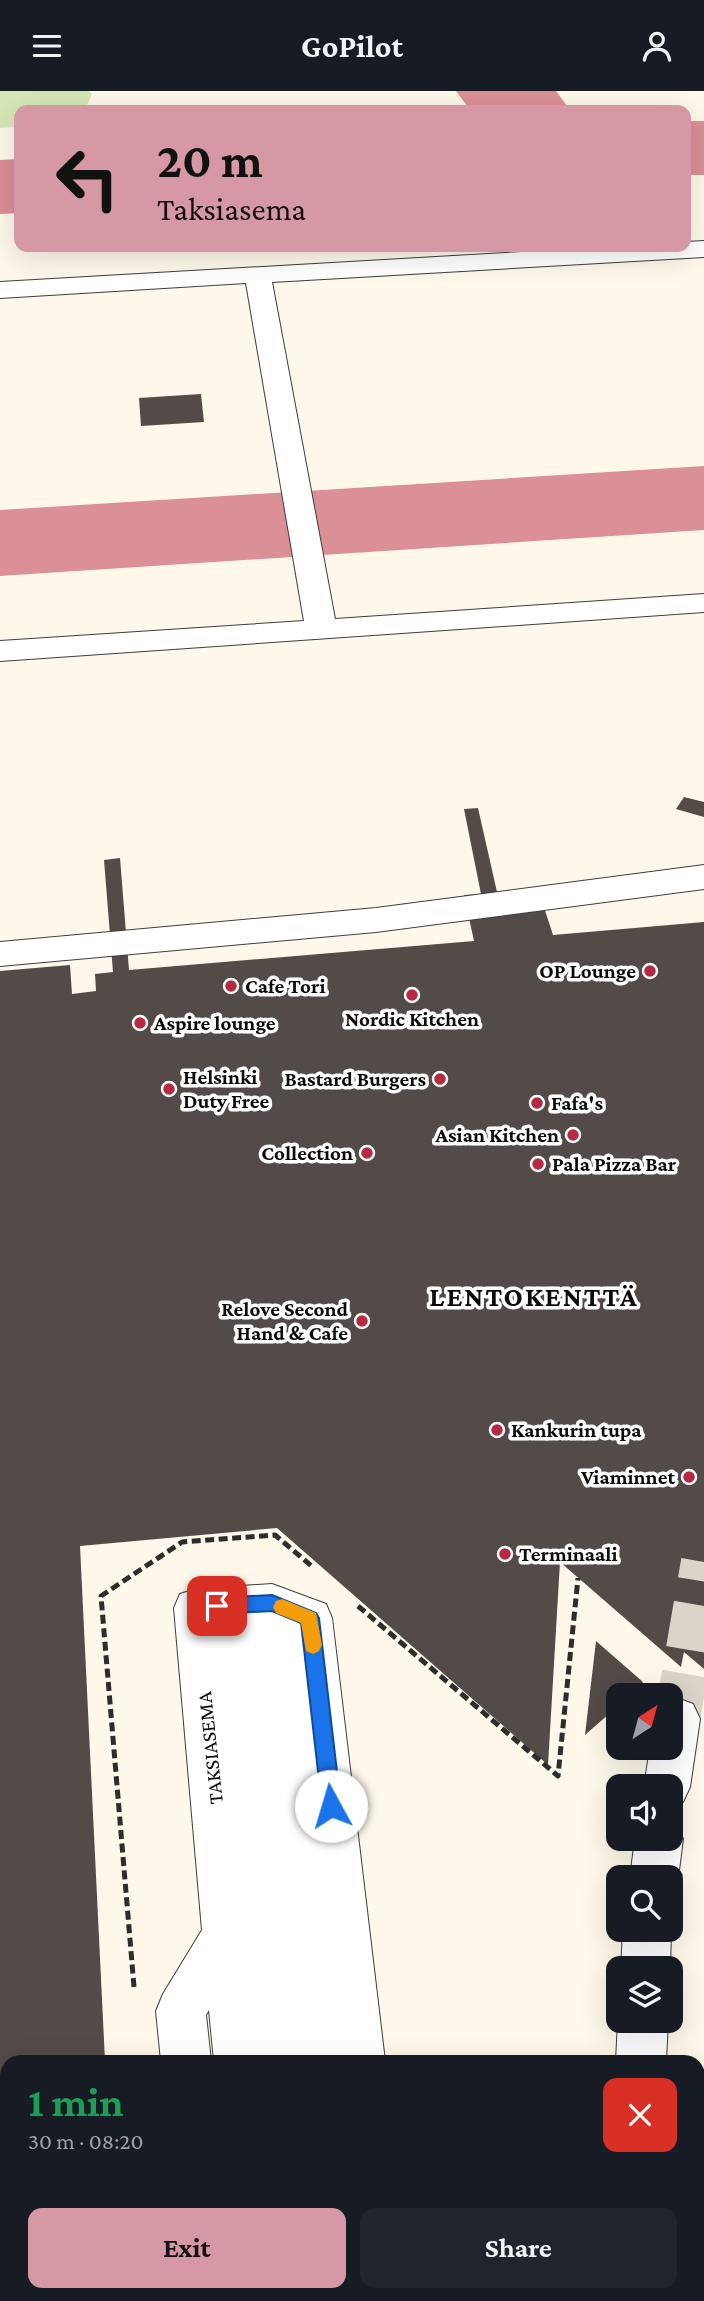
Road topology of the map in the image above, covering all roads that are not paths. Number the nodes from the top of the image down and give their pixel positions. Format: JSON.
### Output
{"nodes":[{"id":1,"x":653,"y":252,"type":"edge"},
{"id":2,"x":258,"y":275,"type":"junction"},
{"id":3,"x":0,"y":290,"type":"edge"},
{"id":4,"x":704,"y":603,"type":"edge"},
{"id":5,"x":321,"y":629,"type":"junction"},
{"id":6,"x":0,"y":651,"type":"edge"},
{"id":7,"x":704,"y":877,"type":"edge"},
{"id":8,"x":0,"y":954,"type":"edge"},
{"id":9,"x":289,"y":1921,"type":"junction"},
{"id":10,"x":642,"y":2033,"type":"edge"},
{"id":11,"x":185,"y":2055,"type":"edge"},
{"id":12,"x":241,"y":2055,"type":"edge"},
{"id":13,"x":288,"y":2055,"type":"edge"},
{"id":14,"x":327,"y":2055,"type":"edge"},
{"id":15,"x":357,"y":2055,"type":"edge"},
{"id":16,"x":641,"y":2055,"type":"edge"}],
"edges":[{"from":1,"to":2,"type":"street"},
{"from":2,"to":3,"type":"street"},
{"from":2,"to":5,"type":"street"},
{"from":4,"to":5,"type":"street"},
{"from":5,"to":6,"type":"street"},
{"from":7,"to":8,"type":"street"},
{"from":9,"to":9,"type":"street","name":"TAKSIASEMA"},
{"from":9,"to":11,"type":"street"},
{"from":9,"to":12,"type":"street","name":"TAKSIASEMA"},
{"from":9,"to":13,"type":"street","name":"TAKSIASEMA"},
{"from":9,"to":14,"type":"street","name":"TAKSIASEMA"},
{"from":9,"to":15,"type":"street","name":"TAKSIASEMA"},
{"from":10,"to":16,"type":"street"}]}
